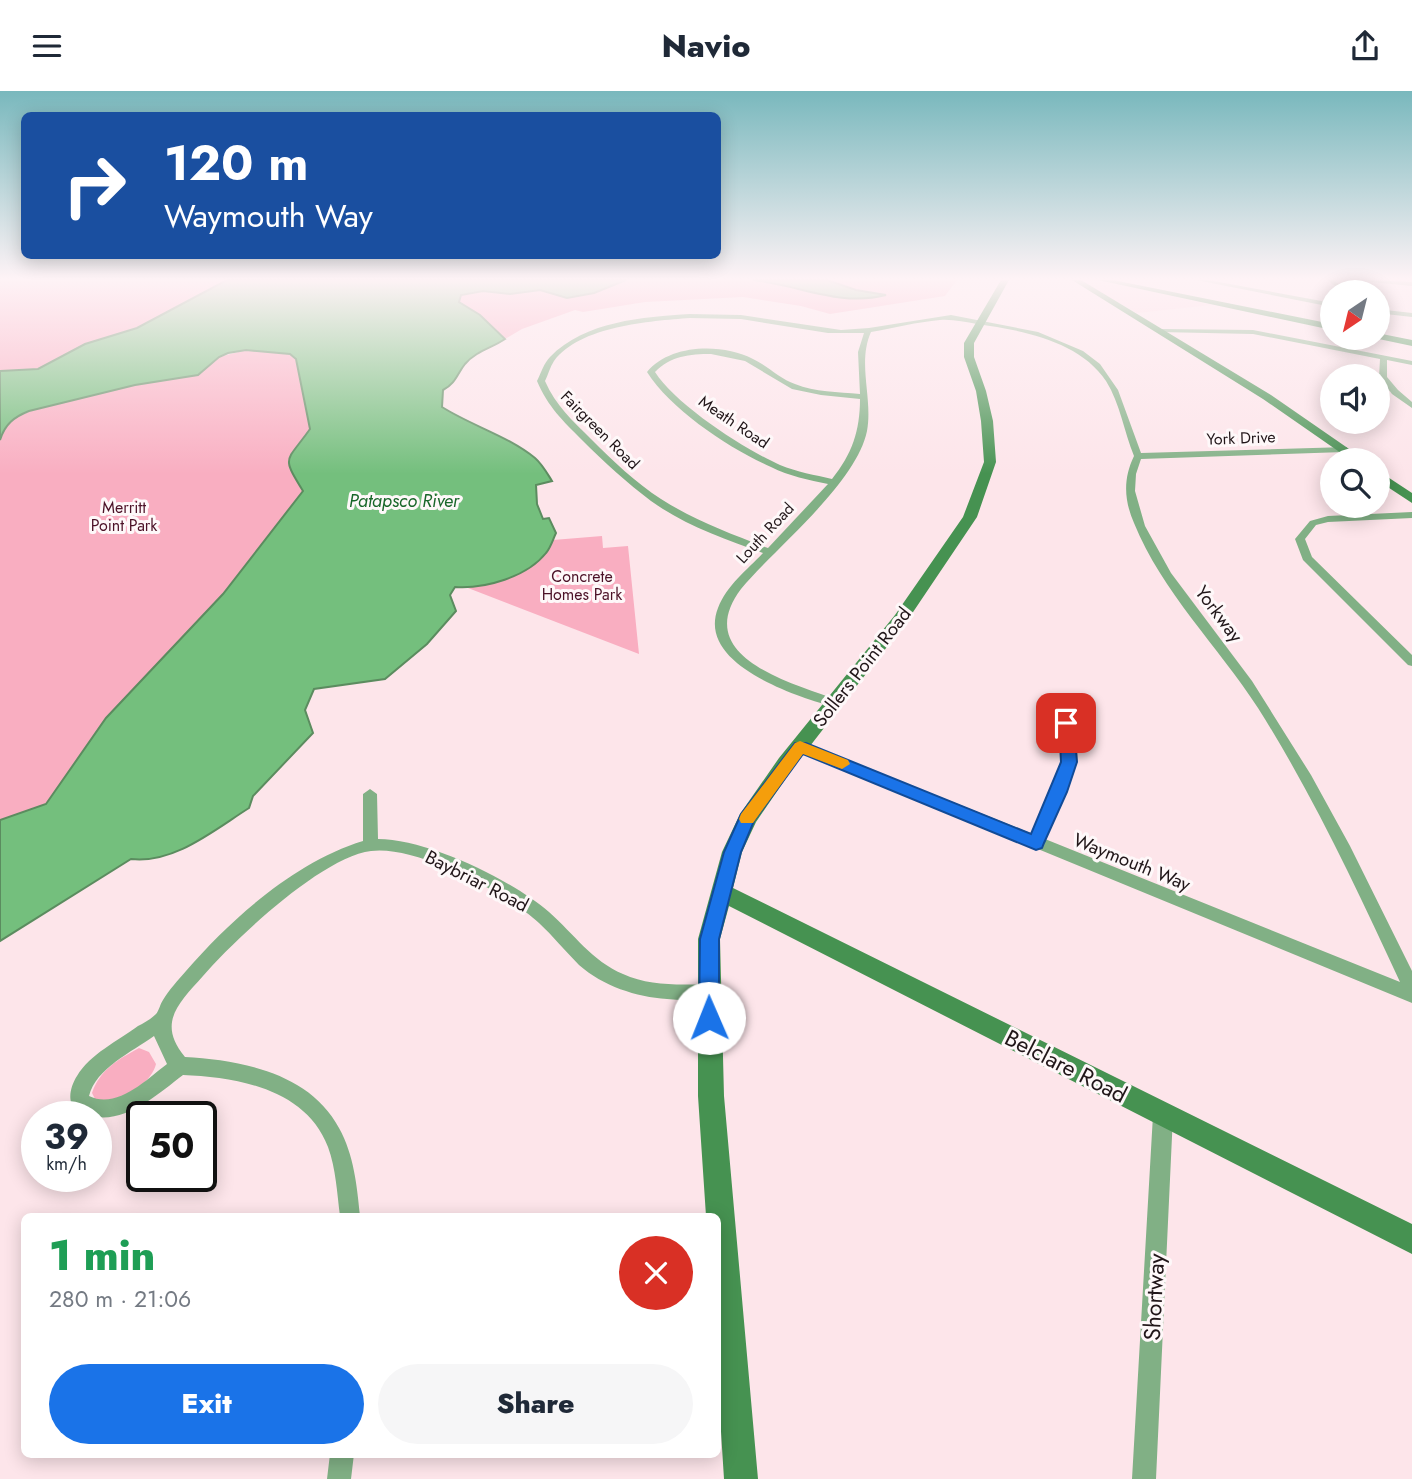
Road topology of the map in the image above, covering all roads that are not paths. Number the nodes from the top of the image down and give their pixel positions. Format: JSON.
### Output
{"nodes":[{"id":1,"x":569,"y":345,"type":"edge"},
{"id":2,"x":862,"y":345,"type":"edge"},
{"id":3,"x":970,"y":345,"type":"edge"},
{"id":4,"x":1061,"y":345,"type":"edge"},
{"id":5,"x":1183,"y":345,"type":"edge"},
{"id":6,"x":1320,"y":345,"type":"edge"},
{"id":7,"x":1384,"y":357,"type":"junction"},
{"id":8,"x":1412,"y":363,"type":"edge"},
{"id":9,"x":865,"y":397,"type":"junction"},
{"id":10,"x":1412,"y":406,"type":"edge"},
{"id":11,"x":1342,"y":448,"type":"edge"},
{"id":12,"x":1320,"y":450,"type":"edge"},
{"id":13,"x":1138,"y":456,"type":"junction"},
{"id":14,"x":833,"y":482,"type":"junction"},
{"id":15,"x":1390,"y":483,"type":"edge"},
{"id":16,"x":1412,"y":499,"type":"edge"},
{"id":17,"x":1412,"y":515,"type":"edge"},
{"id":18,"x":770,"y":552,"type":"junction"},
{"id":19,"x":1412,"y":662,"type":"edge"},
{"id":20,"x":834,"y":703,"type":"junction"},
{"id":21,"x":1066,"y":723,"type":"dead end"},
{"id":22,"x":800,"y":746,"type":"junction"},
{"id":23,"x":370,"y":794,"type":"dead end"},
{"id":24,"x":1036,"y":843,"type":"junction"},
{"id":25,"x":371,"y":845,"type":"junction"},
{"id":26,"x":721,"y":893,"type":"junction"},
{"id":27,"x":1412,"y":989,"type":"edge"},
{"id":28,"x":708,"y":992,"type":"junction"},
{"id":29,"x":1412,"y":995,"type":"edge"},
{"id":30,"x":162,"y":1020,"type":"junction"},
{"id":31,"x":180,"y":1066,"type":"junction"},
{"id":32,"x":1163,"y":1115,"type":"junction"},
{"id":33,"x":350,"y":1213,"type":"edge"},
{"id":34,"x":719,"y":1213,"type":"edge"},
{"id":35,"x":1412,"y":1239,"type":"edge"},
{"id":36,"x":721,"y":1242,"type":"edge"},
{"id":37,"x":342,"y":1458,"type":"edge"},
{"id":38,"x":339,"y":1479,"type":"edge"},
{"id":39,"x":741,"y":1479,"type":"edge"},
{"id":40,"x":1144,"y":1479,"type":"edge"}],
"edges":[{"from":1,"to":18,"type":"street","name":"Fairgreen Road"},
{"from":2,"to":9,"type":"street","name":"Louth Road"},
{"from":3,"to":20,"type":"main road","name":"Sollers Point Road"},
{"from":4,"to":13,"type":"street"},
{"from":5,"to":11,"type":"main road"},
{"from":6,"to":7,"type":"street"},
{"from":7,"to":8,"type":"street"},
{"from":7,"to":10,"type":"street"},
{"from":9,"to":14,"type":"street","name":"Louth Road"},
{"from":9,"to":14,"type":"street","name":"Meath Road"},
{"from":12,"to":13,"type":"street","name":"York Drive"},
{"from":13,"to":27,"type":"street","name":"Yorkway"},
{"from":14,"to":18,"type":"street","name":"Louth Road"},
{"from":15,"to":16,"type":"main road"},
{"from":17,"to":19,"type":"street"},
{"from":18,"to":20,"type":"street","name":"Louth Road"},
{"from":20,"to":22,"type":"main road","name":"Sollers Point Road"},
{"from":21,"to":24,"type":"street"},
{"from":22,"to":24,"type":"street","name":"Waymouth Way"},
{"from":22,"to":26,"type":"main road","name":"Sollers Point Road"},
{"from":23,"to":25,"type":"street"},
{"from":24,"to":29,"type":"street","name":"Waymouth Way"},
{"from":25,"to":28,"type":"street","name":"Baybriar Road"},
{"from":25,"to":30,"type":"street","name":"Baybriar Road"},
{"from":26,"to":28,"type":"main road","name":"Sollers Point Road"},
{"from":26,"to":32,"type":"main road","name":"Belclare Road"},
{"from":28,"to":34,"type":"main road","name":"Sollers Point Road"},
{"from":30,"to":31,"type":"street"},
{"from":30,"to":31,"type":"street","name":"Baybriar Road"},
{"from":31,"to":33,"type":"street"},
{"from":32,"to":35,"type":"main road","name":"Belclare Road"},
{"from":32,"to":40,"type":"street","name":"Shortway"},
{"from":36,"to":39,"type":"main road","name":"Sollers Point Road"},
{"from":37,"to":38,"type":"street"}]}
